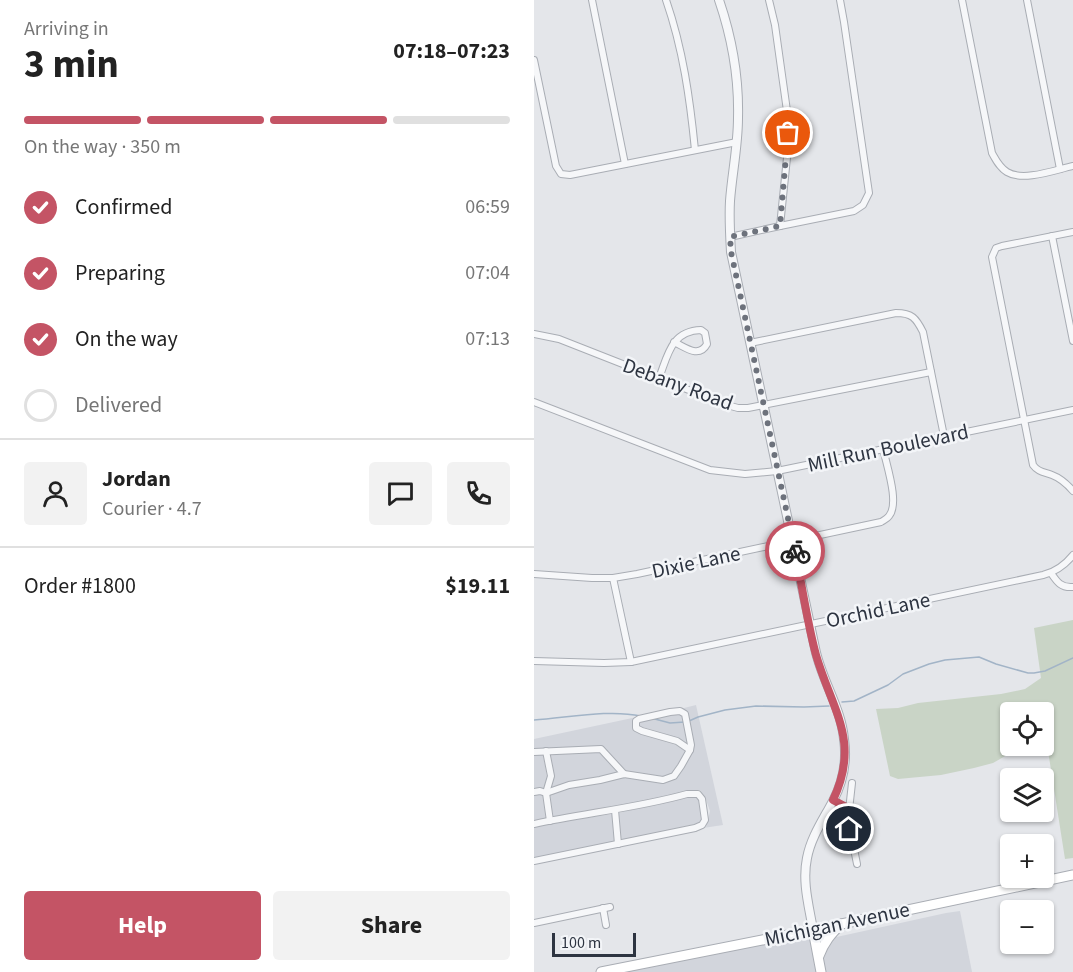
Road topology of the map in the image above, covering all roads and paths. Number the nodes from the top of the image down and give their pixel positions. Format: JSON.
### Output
{"nodes":[{"id":1,"x":592,"y":0,"type":"edge"},
{"id":2,"x":666,"y":0,"type":"edge"},
{"id":3,"x":719,"y":0,"type":"edge"},
{"id":4,"x":769,"y":0,"type":"edge"},
{"id":5,"x":840,"y":0,"type":"edge"},
{"id":6,"x":962,"y":0,"type":"edge"},
{"id":7,"x":1027,"y":0,"type":"edge"},
{"id":8,"x":534,"y":60,"type":"edge"},
{"id":9,"x":737,"y":142,"type":"junction"},
{"id":10,"x":695,"y":150,"type":"junction"},
{"id":11,"x":625,"y":164,"type":"junction"},
{"id":12,"x":1073,"y":166,"type":"edge"},
{"id":13,"x":1060,"y":169,"type":"junction"},
{"id":14,"x":780,"y":226,"type":"junction"},
{"id":15,"x":1073,"y":232,"type":"edge"},
{"id":16,"x":1052,"y":236,"type":"junction"},
{"id":17,"x":730,"y":237,"type":"junction"},
{"id":18,"x":534,"y":333,"type":"edge"},
{"id":19,"x":1073,"y":341,"type":"edge"},
{"id":20,"x":674,"y":342,"type":"junction"},
{"id":21,"x":750,"y":343,"type":"junction"},
{"id":22,"x":931,"y":372,"type":"junction"},
{"id":23,"x":659,"y":378,"type":"junction"},
{"id":24,"x":534,"y":402,"type":"edge"},
{"id":25,"x":764,"y":405,"type":"junction"},
{"id":26,"x":1073,"y":410,"type":"edge"},
{"id":27,"x":1024,"y":420,"type":"junction"},
{"id":28,"x":944,"y":436,"type":"junction"},
{"id":29,"x":883,"y":448,"type":"junction"},
{"id":30,"x":777,"y":471,"type":"junction"},
{"id":31,"x":1073,"y":478,"type":"edge"},
{"id":32,"x":1062,"y":480,"type":"junction"},
{"id":33,"x":1073,"y":491,"type":"edge"},
{"id":34,"x":793,"y":542,"type":"junction"},
{"id":35,"x":1073,"y":555,"type":"edge"},
{"id":36,"x":1051,"y":573,"type":"junction"},
{"id":37,"x":534,"y":574,"type":"edge"},
{"id":38,"x":613,"y":578,"type":"junction"},
{"id":39,"x":1073,"y":587,"type":"edge"},
{"id":40,"x":810,"y":624,"type":"junction"},
{"id":41,"x":534,"y":661,"type":"edge"},
{"id":42,"x":631,"y":662,"type":"junction"},
{"id":43,"x":690,"y":750,"type":"junction"},
{"id":44,"x":546,"y":751,"type":"junction"},
{"id":45,"x":534,"y":752,"type":"edge"},
{"id":46,"x":624,"y":774,"type":"junction"},
{"id":47,"x":852,"y":783,"type":"dead end"},
{"id":48,"x":534,"y":792,"type":"edge"},
{"id":49,"x":546,"y":793,"type":"junction"},
{"id":50,"x":833,"y":800,"type":"junction"},
{"id":51,"x":848,"y":808,"type":"junction"},
{"id":52,"x":615,"y":810,"type":"junction"},
{"id":53,"x":550,"y":821,"type":"junction"},
{"id":54,"x":534,"y":824,"type":"edge"},
{"id":55,"x":618,"y":844,"type":"junction"},
{"id":56,"x":534,"y":861,"type":"edge"},
{"id":57,"x":857,"y":864,"type":"dead end"},
{"id":58,"x":1073,"y":875,"type":"edge"},
{"id":59,"x":610,"y":907,"type":"dead end"},
{"id":60,"x":603,"y":908,"type":"junction"},
{"id":61,"x":534,"y":923,"type":"edge"},
{"id":62,"x":841,"y":924,"type":"junction"},
{"id":63,"x":606,"y":925,"type":"dead end"},
{"id":64,"x":813,"y":930,"type":"junction"},
{"id":65,"x":819,"y":958,"type":"junction"},
{"id":66,"x":601,"y":972,"type":"edge"},
{"id":67,"x":821,"y":972,"type":"edge"}],
"edges":[{"from":1,"to":11,"type":"street"},
{"from":2,"to":10,"type":"street"},
{"from":3,"to":9,"type":"street"},
{"from":4,"to":14,"type":"street"},
{"from":5,"to":14,"type":"street"},
{"from":6,"to":13,"type":"street"},
{"from":7,"to":13,"type":"street"},
{"from":8,"to":11,"type":"street"},
{"from":9,"to":10,"type":"street"},
{"from":9,"to":17,"type":"street"},
{"from":10,"to":11,"type":"street"},
{"from":12,"to":13,"type":"street"},
{"from":14,"to":17,"type":"street"},
{"from":15,"to":16,"type":"street"},
{"from":16,"to":19,"type":"street"},
{"from":16,"to":27,"type":"street"},
{"from":17,"to":21,"type":"street"},
{"from":18,"to":23,"type":"street","name":"Debany Road"},
{"from":20,"to":20,"type":"street"},
{"from":20,"to":23,"type":"street"},
{"from":21,"to":22,"type":"street"},
{"from":21,"to":25,"type":"street"},
{"from":22,"to":25,"type":"street","name":"Debany Road"},
{"from":22,"to":28,"type":"street"},
{"from":23,"to":25,"type":"street","name":"Debany Road"},
{"from":24,"to":30,"type":"street","name":"Mill Run Boulevard"},
{"from":25,"to":30,"type":"street"},
{"from":26,"to":27,"type":"street","name":"Mill Run Boulevard"},
{"from":27,"to":28,"type":"street","name":"Mill Run Boulevard"},
{"from":27,"to":32,"type":"street"},
{"from":28,"to":29,"type":"street","name":"Mill Run Boulevard"},
{"from":29,"to":30,"type":"street","name":"Mill Run Boulevard"},
{"from":29,"to":34,"type":"street","name":"Dixie Lane"},
{"from":30,"to":34,"type":"street"},
{"from":31,"to":32,"type":"street"},
{"from":32,"to":33,"type":"street"},
{"from":34,"to":38,"type":"street","name":"Dixie Lane"},
{"from":34,"to":40,"type":"street"},
{"from":35,"to":36,"type":"street","name":"Orchid Lane"},
{"from":36,"to":39,"type":"street"},
{"from":36,"to":40,"type":"street","name":"Orchid Lane"},
{"from":37,"to":38,"type":"street","name":"Dixie Lane"},
{"from":38,"to":42,"type":"street"},
{"from":40,"to":42,"type":"street","name":"Orchid Lane"},
{"from":40,"to":50,"type":"street"},
{"from":41,"to":42,"type":"street","name":"Orchid Lane"},
{"from":43,"to":43,"type":"street"},
{"from":43,"to":46,"type":"street"},
{"from":44,"to":45,"type":"street"},
{"from":44,"to":46,"type":"street"},
{"from":44,"to":49,"type":"street"},
{"from":46,"to":49,"type":"street"},
{"from":47,"to":51,"type":"street"},
{"from":48,"to":49,"type":"street"},
{"from":49,"to":53,"type":"street"},
{"from":50,"to":51,"type":"street"},
{"from":50,"to":64,"type":"street"},
{"from":51,"to":57,"type":"street"},
{"from":52,"to":53,"type":"street"},
{"from":52,"to":55,"type":"street"},
{"from":52,"to":55,"type":"street"},
{"from":53,"to":54,"type":"street"},
{"from":55,"to":56,"type":"street"},
{"from":58,"to":62,"type":"main road","name":"Michigan Avenue"},
{"from":59,"to":60,"type":"street"},
{"from":60,"to":61,"type":"street"},
{"from":60,"to":63,"type":"street"},
{"from":62,"to":64,"type":"main road","name":"Michigan Avenue"},
{"from":62,"to":65,"type":"main road"},
{"from":64,"to":65,"type":"main road"},
{"from":64,"to":66,"type":"main road","name":"Michigan Avenue"},
{"from":65,"to":67,"type":"main road"}]}
